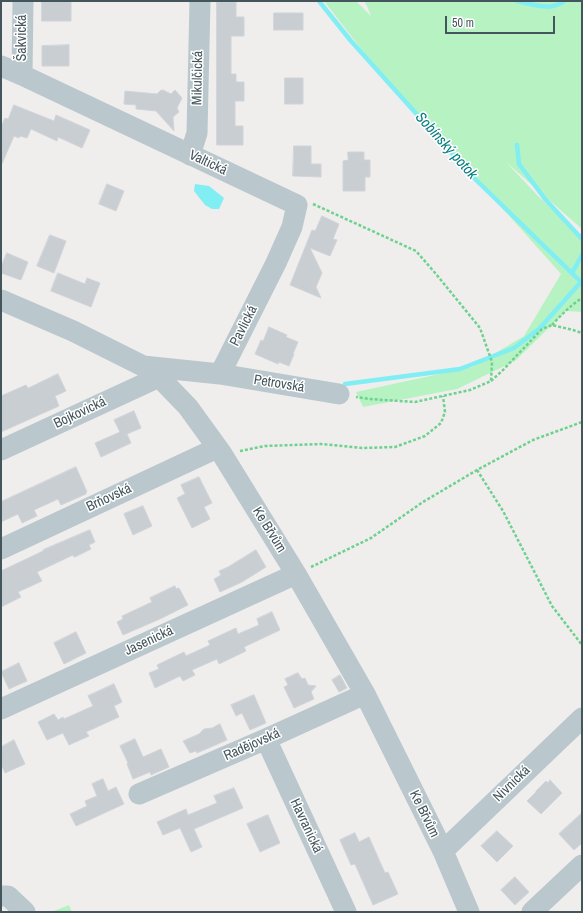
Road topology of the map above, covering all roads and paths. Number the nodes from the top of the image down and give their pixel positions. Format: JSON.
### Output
{"nodes":[{"id":1,"x":23,"y":1,"type":"edge"},
{"id":2,"x":200,"y":1,"type":"edge"},
{"id":3,"x":1,"y":66,"type":"edge"},
{"id":4,"x":22,"y":75,"type":"junction"},
{"id":5,"x":190,"y":154,"type":"junction"},
{"id":6,"x":297,"y":205,"type":"junction"},
{"id":7,"x":582,"y":298,"type":"edge"},
{"id":8,"x":1,"y":300,"type":"edge"},
{"id":9,"x":552,"y":325,"type":"junction"},
{"id":10,"x":582,"y":334,"type":"edge"},
{"id":11,"x":151,"y":371,"type":"junction"},
{"id":12,"x":220,"y":374,"type":"junction"},
{"id":13,"x":491,"y":381,"type":"junction"},
{"id":14,"x":339,"y":394,"type":"joint"},
{"id":15,"x":443,"y":396,"type":"junction"},
{"id":16,"x":582,"y":422,"type":"edge"},
{"id":17,"x":1,"y":450,"type":"edge"},
{"id":18,"x":220,"y":451,"type":"junction"},
{"id":19,"x":477,"y":470,"type":"junction"},
{"id":20,"x":1,"y":549,"type":"edge"},
{"id":21,"x":296,"y":574,"type":"junction"},
{"id":22,"x":582,"y":645,"type":"edge"},
{"id":23,"x":365,"y":694,"type":"junction"},
{"id":24,"x":1,"y":709,"type":"edge"},
{"id":25,"x":582,"y":718,"type":"edge"},
{"id":26,"x":266,"y":739,"type":"junction"},
{"id":27,"x":139,"y":794,"type":"dead end"},
{"id":28,"x":443,"y":851,"type":"junction"},
{"id":29,"x":582,"y":865,"type":"edge"},
{"id":30,"x":1,"y":896,"type":"edge"},
{"id":31,"x":25,"y":912,"type":"edge"},
{"id":32,"x":346,"y":912,"type":"edge"},
{"id":33,"x":469,"y":912,"type":"edge"},
{"id":34,"x":532,"y":912,"type":"edge"}],
"edges":[{"from":1,"to":4,"type":"street","name":"Šakvická"},
{"from":2,"to":5,"type":"street","name":"Mikulčická"},
{"from":3,"to":4,"type":"street","name":"Valtická"},
{"from":4,"to":5,"type":"street","name":"Valtická"},
{"from":5,"to":6,"type":"street","name":"Valtická"},
{"from":6,"to":12,"type":"street","name":"Pavlická"},
{"from":6,"to":13,"type":"path"},
{"from":7,"to":9,"type":"path"},
{"from":8,"to":11,"type":"street","name":"Ke Břvům"},
{"from":9,"to":10,"type":"path"},
{"from":9,"to":13,"type":"path"},
{"from":11,"to":12,"type":"street"},
{"from":11,"to":17,"type":"street","name":"Bojkovická"},
{"from":11,"to":18,"type":"street","name":"Ke Břvům"},
{"from":12,"to":14,"type":"street","name":"Petrovská"},
{"from":13,"to":15,"type":"path"},
{"from":14,"to":15,"type":"path"},
{"from":15,"to":18,"type":"path"},
{"from":16,"to":19,"type":"path"},
{"from":18,"to":20,"type":"street","name":"Brňovská"},
{"from":18,"to":21,"type":"street","name":"Ke Břvům"},
{"from":19,"to":21,"type":"path"},
{"from":19,"to":22,"type":"path"},
{"from":21,"to":23,"type":"street","name":"Ke Břvům"},
{"from":21,"to":24,"type":"street","name":"Jasenická"},
{"from":23,"to":26,"type":"street","name":"Radějovská"},
{"from":23,"to":28,"type":"street","name":"Ke Břvům"},
{"from":25,"to":28,"type":"street","name":"Nivnická"},
{"from":26,"to":27,"type":"street","name":"Radějovská"},
{"from":26,"to":32,"type":"street","name":"Havranická"},
{"from":28,"to":33,"type":"street","name":"Ke Břvům"},
{"from":29,"to":34,"type":"street"},
{"from":30,"to":31,"type":"street"}]}
